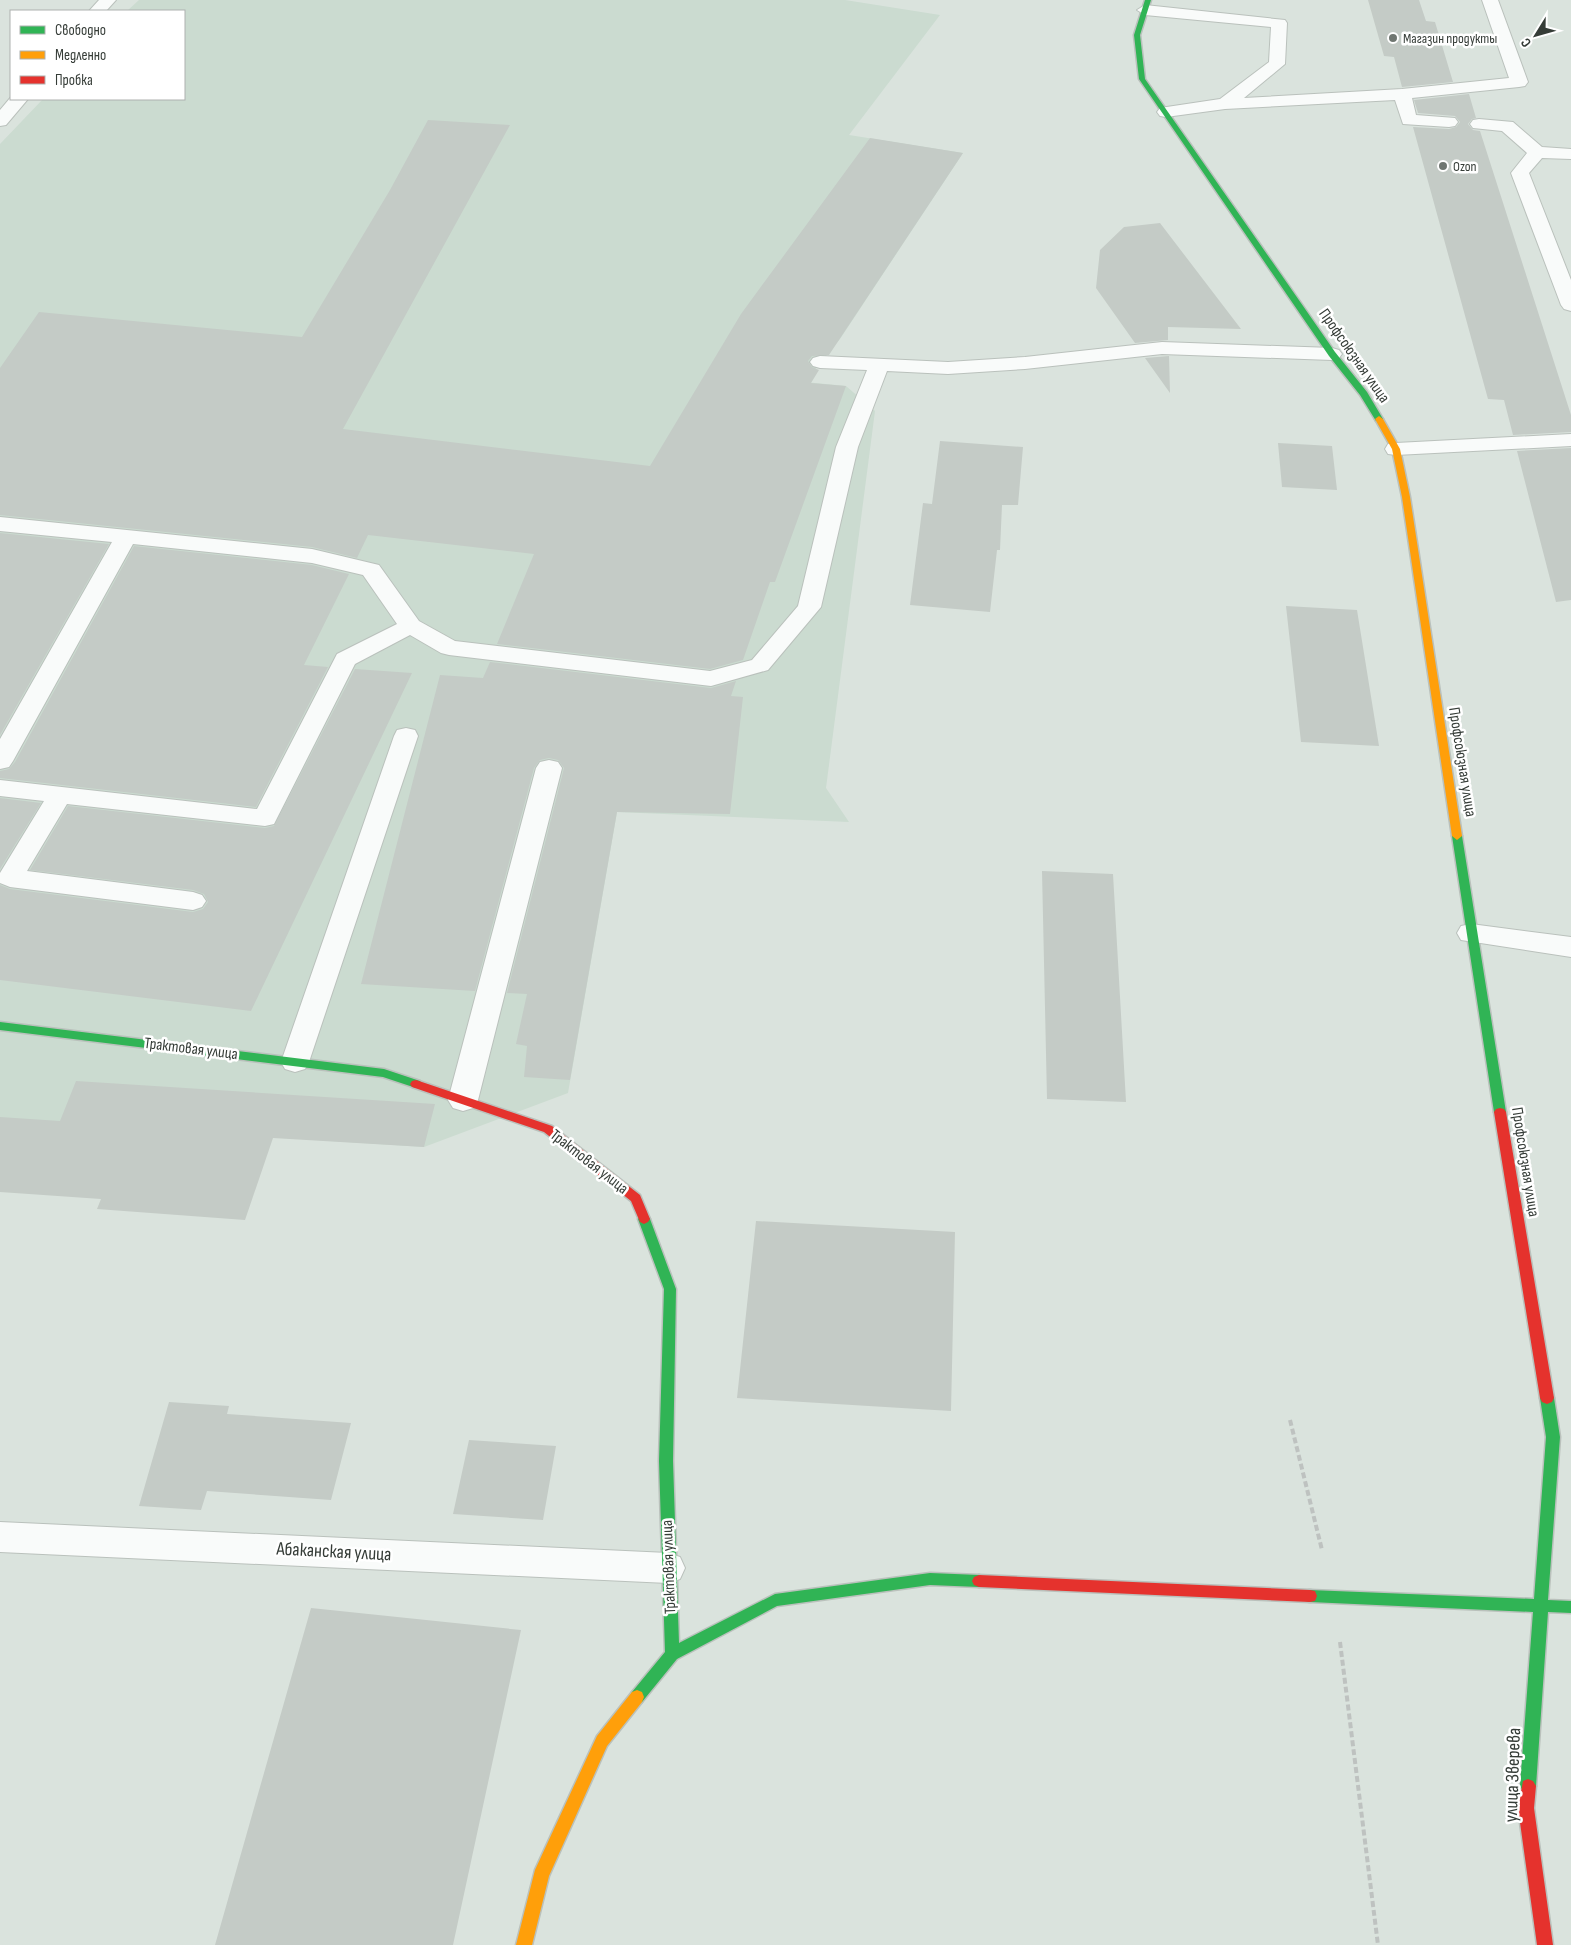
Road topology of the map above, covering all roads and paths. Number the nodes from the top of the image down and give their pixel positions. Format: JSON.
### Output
{"nodes":[{"id":1,"x":108,"y":0,"type":"edge"},
{"id":2,"x":1490,"y":0,"type":"edge"},
{"id":3,"x":1146,"y":5,"type":"edge"},
{"id":4,"x":99,"y":10,"type":"edge"},
{"id":5,"x":1402,"y":94,"type":"junction"},
{"id":6,"x":18,"y":100,"type":"edge"},
{"id":7,"x":1225,"y":104,"type":"junction"},
{"id":8,"x":1166,"y":112,"type":"junction"},
{"id":9,"x":0,"y":121,"type":"edge"},
{"id":10,"x":1449,"y":122,"type":"dead end"},
{"id":11,"x":1479,"y":124,"type":"dead end"},
{"id":12,"x":1538,"y":152,"type":"junction"},
{"id":13,"x":1571,"y":154,"type":"edge"},
{"id":14,"x":1562,"y":257,"type":"edge"},
{"id":15,"x":1571,"y":305,"type":"edge"},
{"id":16,"x":1332,"y":354,"type":"junction"},
{"id":17,"x":820,"y":362,"type":"dead end"},
{"id":18,"x":879,"y":366,"type":"junction"},
{"id":19,"x":1571,"y":440,"type":"edge"},
{"id":20,"x":1396,"y":449,"type":"junction"},
{"id":21,"x":0,"y":524,"type":"edge"},
{"id":22,"x":126,"y":537,"type":"junction"},
{"id":23,"x":411,"y":626,"type":"junction"},
{"id":24,"x":406,"y":736,"type":"dead end"},
{"id":25,"x":0,"y":761,"type":"edge"},
{"id":26,"x":549,"y":768,"type":"dead end"},
{"id":27,"x":0,"y":788,"type":"edge"},
{"id":28,"x":60,"y":795,"type":"junction"},
{"id":29,"x":193,"y":900,"type":"dead end"},
{"id":30,"x":1471,"y":933,"type":"junction"},
{"id":31,"x":1571,"y":947,"type":"edge"},
{"id":32,"x":0,"y":1026,"type":"edge"},
{"id":33,"x":295,"y":1062,"type":"junction"},
{"id":34,"x":463,"y":1100,"type":"junction"},
{"id":35,"x":1290,"y":1420,"type":"dead end"},
{"id":36,"x":0,"y":1537,"type":"edge"},
{"id":37,"x":668,"y":1568,"type":"junction"},
{"id":38,"x":1334,"y":1596,"type":"junction"},
{"id":39,"x":1541,"y":1605,"type":"junction"},
{"id":40,"x":1571,"y":1607,"type":"edge"},
{"id":41,"x":672,"y":1654,"type":"junction"},
{"id":42,"x":524,"y":1945,"type":"edge"},
{"id":43,"x":1378,"y":1945,"type":"edge"},
{"id":44,"x":1545,"y":1945,"type":"edge"}],
"edges":[{"from":1,"to":4,"type":"street"},
{"from":2,"to":5,"type":"street"},
{"from":3,"to":7,"type":"street"},
{"from":3,"to":8,"type":"main road","name":"Профсоюзная улица"},
{"from":5,"to":7,"type":"street"},
{"from":5,"to":10,"type":"street"},
{"from":6,"to":9,"type":"street"},
{"from":7,"to":8,"type":"street"},
{"from":8,"to":16,"type":"main road","name":"Профсоюзная улица"},
{"from":11,"to":12,"type":"street"},
{"from":12,"to":13,"type":"street"},
{"from":12,"to":14,"type":"street"},
{"from":14,"to":15,"type":"street"},
{"from":16,"to":18,"type":"street"},
{"from":16,"to":20,"type":"main road","name":"Профсоюзная улица"},
{"from":17,"to":18,"type":"street"},
{"from":18,"to":23,"type":"street"},
{"from":19,"to":20,"type":"street"},
{"from":20,"to":30,"type":"main road","name":"Профсоюзная улица"},
{"from":21,"to":22,"type":"street"},
{"from":22,"to":23,"type":"street"},
{"from":22,"to":25,"type":"street"},
{"from":23,"to":28,"type":"street"},
{"from":24,"to":33,"type":"street"},
{"from":26,"to":34,"type":"street"},
{"from":27,"to":28,"type":"street"},
{"from":28,"to":29,"type":"street"},
{"from":30,"to":31,"type":"street"},
{"from":30,"to":39,"type":"main road","name":"Профсоюзная улица"},
{"from":32,"to":33,"type":"main road","name":"Трактовая улица"},
{"from":33,"to":34,"type":"main road","name":"Трактовая улица"},
{"from":34,"to":37,"type":"main road","name":"Трактовая улица"},
{"from":35,"to":38,"type":"path"},
{"from":36,"to":37,"type":"street","name":"Абаканская улица"},
{"from":37,"to":41,"type":"main road","name":"Трактовая улица"},
{"from":38,"to":39,"type":"main road"},
{"from":38,"to":41,"type":"main road"},
{"from":38,"to":43,"type":"path"},
{"from":39,"to":40,"type":"main road"},
{"from":39,"to":44,"type":"main road","name":"улица Зверева"},
{"from":41,"to":42,"type":"main road"}]}
